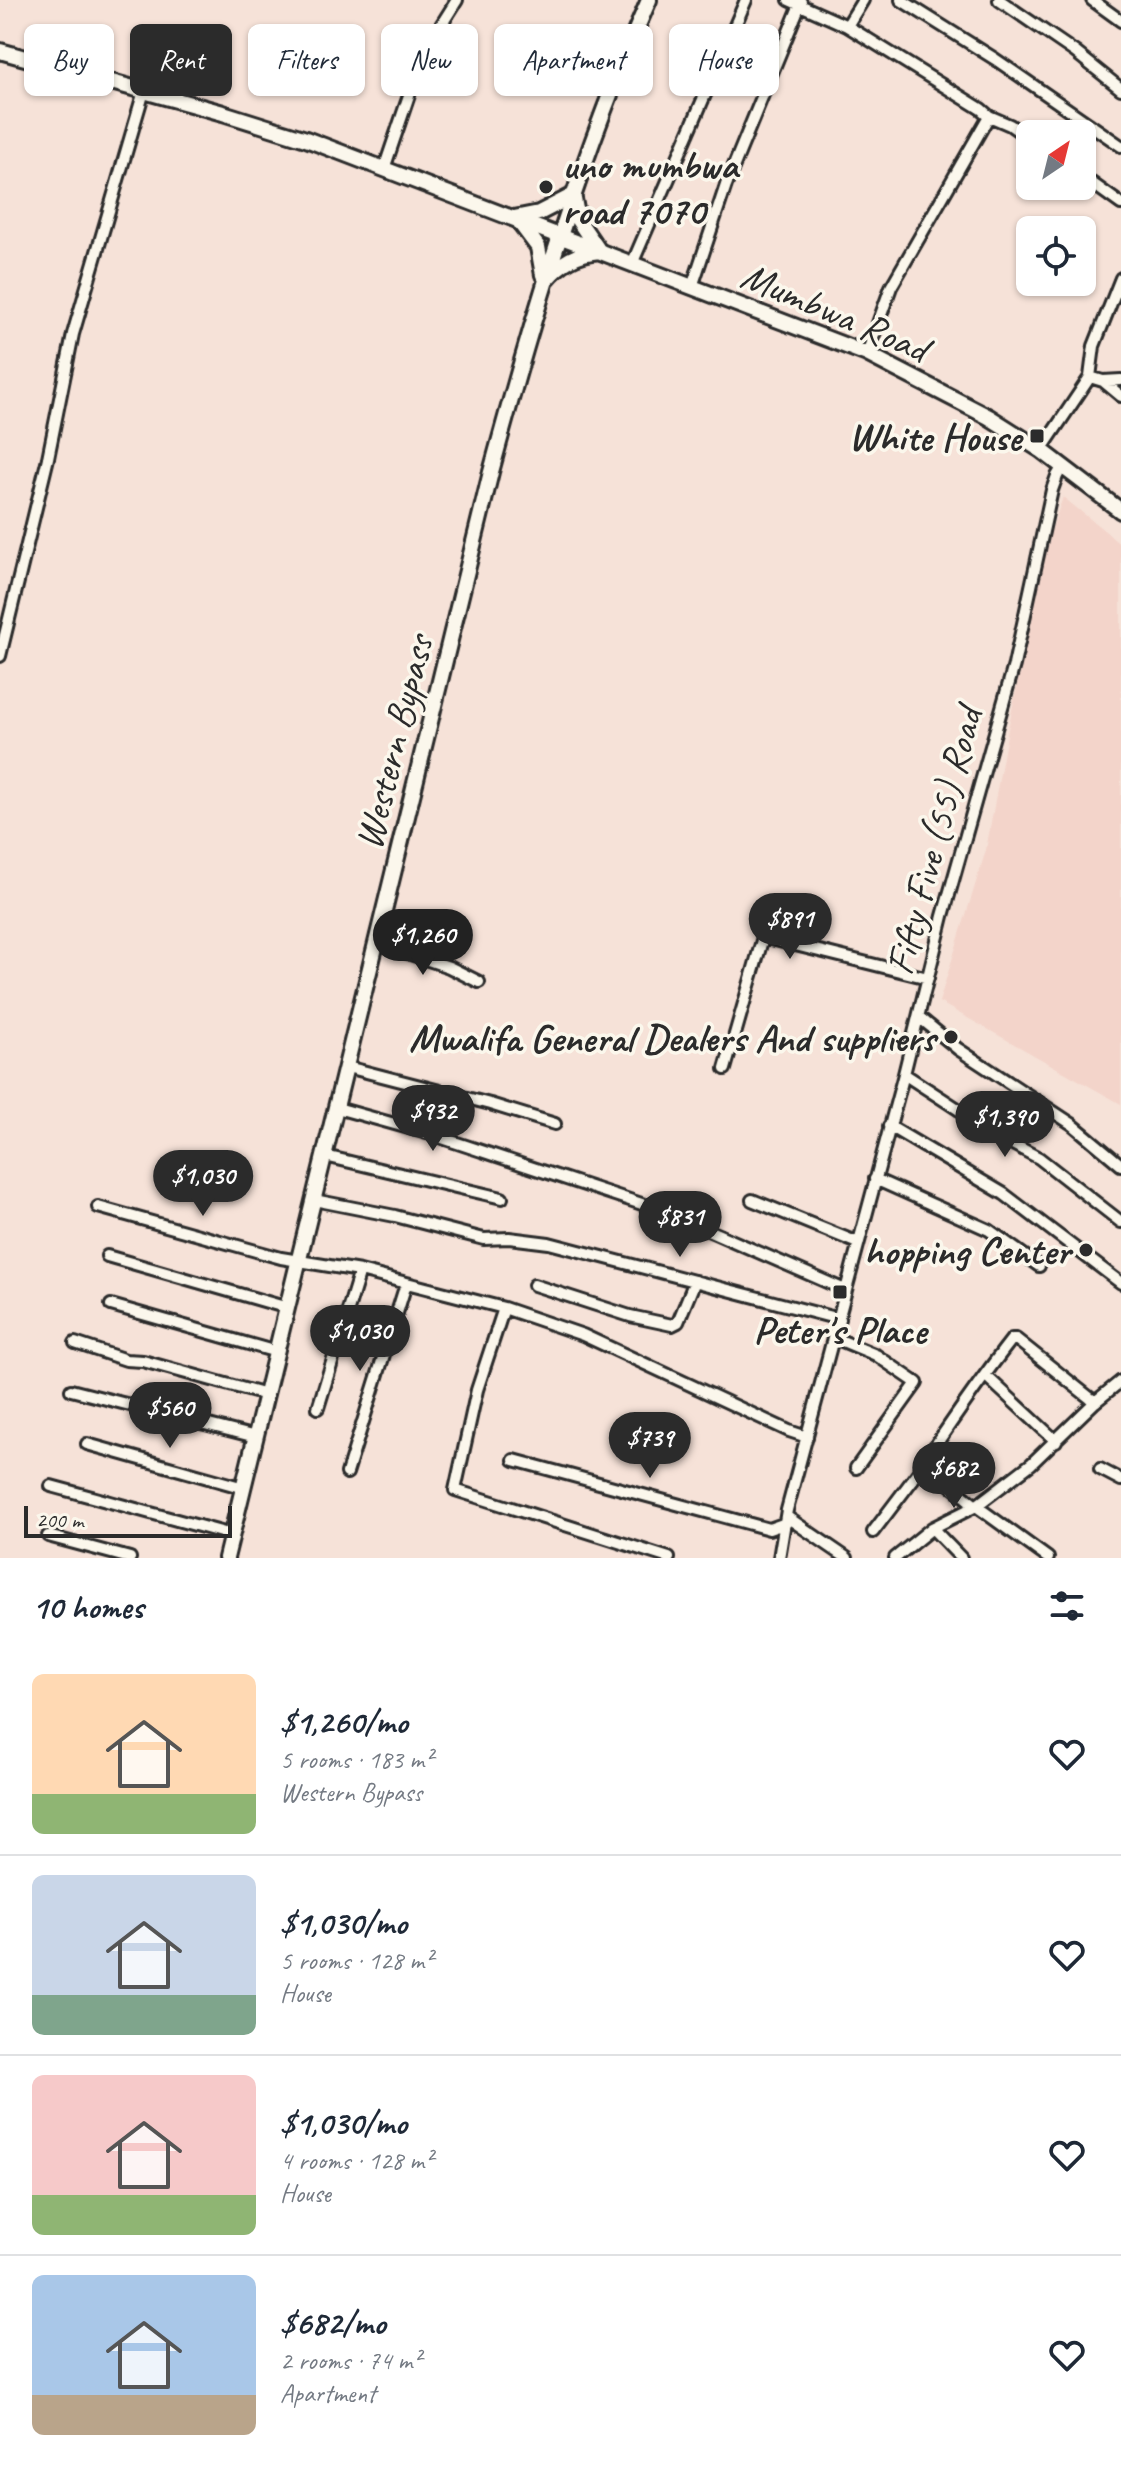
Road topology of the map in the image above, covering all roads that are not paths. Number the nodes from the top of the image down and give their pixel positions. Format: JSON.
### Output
{"nodes":[{"id":1,"x":457,"y":0,"type":"edge"},
{"id":2,"x":649,"y":0,"type":"edge"},
{"id":3,"x":746,"y":0,"type":"edge"},
{"id":4,"x":863,"y":0,"type":"edge"},
{"id":5,"x":901,"y":0,"type":"edge"},
{"id":6,"x":999,"y":0,"type":"edge"},
{"id":7,"x":1092,"y":0,"type":"edge"},
{"id":8,"x":797,"y":1,"type":"edge"},
{"id":9,"x":1121,"y":21,"type":"edge"},
{"id":10,"x":847,"y":26,"type":"junction"},
{"id":11,"x":0,"y":51,"type":"edge"},
{"id":12,"x":130,"y":87,"type":"edge"},
{"id":13,"x":1121,"y":89,"type":"edge"},
{"id":14,"x":143,"y":96,"type":"edge"},
{"id":15,"x":161,"y":96,"type":"edge"},
{"id":16,"x":989,"y":116,"type":"junction"},
{"id":17,"x":1016,"y":129,"type":"edge"},
{"id":18,"x":1121,"y":146,"type":"edge"},
{"id":19,"x":384,"y":169,"type":"junction"},
{"id":20,"x":1096,"y":186,"type":"edge"},
{"id":21,"x":574,"y":195,"type":"junction"},
{"id":22,"x":1121,"y":204,"type":"edge"},
{"id":23,"x":514,"y":218,"type":"junction"},
{"id":24,"x":559,"y":235,"type":"junction"},
{"id":25,"x":600,"y":251,"type":"junction"},
{"id":26,"x":632,"y":264,"type":"junction"},
{"id":27,"x":1121,"y":278,"type":"edge"},
{"id":28,"x":543,"y":283,"type":"junction"},
{"id":29,"x":692,"y":287,"type":"junction"},
{"id":30,"x":867,"y":354,"type":"junction"},
{"id":31,"x":1090,"y":377,"type":"junction"},
{"id":32,"x":1121,"y":380,"type":"edge"},
{"id":33,"x":1103,"y":381,"type":"junction"},
{"id":34,"x":1121,"y":396,"type":"edge"},
{"id":35,"x":1041,"y":450,"type":"junction"},
{"id":36,"x":1063,"y":466,"type":"junction"},
{"id":37,"x":1121,"y":511,"type":"edge"},
{"id":38,"x":0,"y":656,"type":"edge"},
{"id":39,"x":377,"y":943,"type":"junction"},
{"id":40,"x":928,"y":978,"type":"junction"},
{"id":41,"x":479,"y":982,"type":"dead end"},
{"id":42,"x":919,"y":1017,"type":"junction"},
{"id":43,"x":347,"y":1067,"type":"junction"},
{"id":44,"x":725,"y":1069,"type":"dead end"},
{"id":45,"x":904,"y":1074,"type":"junction"},
{"id":46,"x":337,"y":1108,"type":"junction"},
{"id":47,"x":555,"y":1124,"type":"dead end"},
{"id":48,"x":889,"y":1126,"type":"junction"},
{"id":49,"x":325,"y":1156,"type":"junction"},
{"id":50,"x":1121,"y":1165,"type":"edge"},
{"id":51,"x":875,"y":1179,"type":"junction"},
{"id":52,"x":502,"y":1198,"type":"dead end"},
{"id":53,"x":314,"y":1200,"type":"junction"},
{"id":54,"x":752,"y":1200,"type":"dead end"},
{"id":55,"x":98,"y":1207,"type":"dead end"},
{"id":56,"x":1121,"y":1222,"type":"edge"},
{"id":57,"x":858,"y":1243,"type":"junction"},
{"id":58,"x":107,"y":1256,"type":"dead end"},
{"id":59,"x":299,"y":1262,"type":"junction"},
{"id":60,"x":1039,"y":1266,"type":"dead end"},
{"id":61,"x":360,"y":1271,"type":"junction"},
{"id":62,"x":695,"y":1281,"type":"junction"},
{"id":63,"x":1121,"y":1283,"type":"edge"},
{"id":64,"x":406,"y":1284,"type":"junction"},
{"id":65,"x":534,"y":1285,"type":"dead end"},
{"id":66,"x":845,"y":1290,"type":"junction"},
{"id":67,"x":111,"y":1305,"type":"dead end"},
{"id":68,"x":288,"y":1308,"type":"junction"},
{"id":69,"x":504,"y":1308,"type":"junction"},
{"id":70,"x":839,"y":1319,"type":"junction"},
{"id":71,"x":835,"y":1338,"type":"junction"},
{"id":72,"x":75,"y":1343,"type":"dead end"},
{"id":73,"x":277,"y":1352,"type":"junction"},
{"id":74,"x":986,"y":1376,"type":"junction"},
{"id":75,"x":1121,"y":1381,"type":"edge"},
{"id":76,"x":1111,"y":1389,"type":"junction"},
{"id":77,"x":71,"y":1390,"type":"dead end"},
{"id":78,"x":266,"y":1395,"type":"junction"},
{"id":79,"x":1121,"y":1396,"type":"edge"},
{"id":80,"x":1095,"y":1402,"type":"junction"},
{"id":81,"x":318,"y":1408,"type":"dead end"},
{"id":82,"x":256,"y":1437,"type":"junction"},
{"id":83,"x":807,"y":1437,"type":"junction"},
{"id":84,"x":1056,"y":1441,"type":"junction"},
{"id":85,"x":87,"y":1444,"type":"dead end"},
{"id":86,"x":514,"y":1460,"type":"dead end"},
{"id":87,"x":929,"y":1466,"type":"junction"},
{"id":88,"x":856,"y":1468,"type":"dead end"},
{"id":89,"x":1100,"y":1469,"type":"dead end"},
{"id":90,"x":347,"y":1473,"type":"dead end"},
{"id":91,"x":1121,"y":1480,"type":"edge"},
{"id":92,"x":51,"y":1486,"type":"dead end"},
{"id":93,"x":244,"y":1488,"type":"junction"},
{"id":94,"x":976,"y":1506,"type":"junction"},
{"id":95,"x":786,"y":1520,"type":"junction"},
{"id":96,"x":932,"y":1528,"type":"junction"},
{"id":97,"x":873,"y":1532,"type":"dead end"},
{"id":98,"x":232,"y":1535,"type":"junction"},
{"id":99,"x":48,"y":1536,"type":"dead end"},
{"id":100,"x":130,"y":1558,"type":"edge"},
{"id":101,"x":226,"y":1558,"type":"edge"},
{"id":102,"x":669,"y":1558,"type":"edge"},
{"id":103,"x":779,"y":1558,"type":"edge"},
{"id":104,"x":847,"y":1558,"type":"edge"},
{"id":105,"x":895,"y":1558,"type":"edge"},
{"id":106,"x":961,"y":1558,"type":"edge"},
{"id":107,"x":1048,"y":1558,"type":"edge"}],
"edges":[{"from":1,"to":19,"type":"street"},
{"from":2,"to":21,"type":"main road","name":"Western Bypass"},
{"from":3,"to":26,"type":"street"},
{"from":4,"to":10,"type":"street"},
{"from":5,"to":18,"type":"street"},
{"from":6,"to":13,"type":"street"},
{"from":7,"to":9,"type":"street"},
{"from":8,"to":10,"type":"street"},
{"from":8,"to":29,"type":"street"},
{"from":10,"to":16,"type":"street"},
{"from":11,"to":12,"type":"main road","name":"Mumbwa Road"},
{"from":14,"to":38,"type":"street"},
{"from":15,"to":19,"type":"main road","name":"Mumbwa Road"},
{"from":16,"to":17,"type":"street"},
{"from":16,"to":30,"type":"street"},
{"from":19,"to":23,"type":"main road","name":"Mumbwa Road"},
{"from":20,"to":22,"type":"street"},
{"from":21,"to":23,"type":"main road"},
{"from":21,"to":24,"type":"main road","name":"Western Bypass"},
{"from":21,"to":25,"type":"main road"},
{"from":23,"to":24,"type":"main road","name":"Mumbwa Road"},
{"from":23,"to":28,"type":"main road"},
{"from":24,"to":25,"type":"main road","name":"Mumbwa Road"},
{"from":24,"to":28,"type":"main road","name":"Western Bypass"},
{"from":25,"to":26,"type":"main road","name":"Mumbwa Road"},
{"from":25,"to":28,"type":"main road"},
{"from":26,"to":29,"type":"main road","name":"Mumbwa Road"},
{"from":27,"to":31,"type":"street"},
{"from":28,"to":39,"type":"main road","name":"Western Bypass"},
{"from":29,"to":30,"type":"main road","name":"Mumbwa Road"},
{"from":30,"to":35,"type":"main road","name":"Mumbwa Road"},
{"from":31,"to":33,"type":"street"},
{"from":31,"to":35,"type":"street"},
{"from":32,"to":33,"type":"street"},
{"from":33,"to":34,"type":"street"},
{"from":35,"to":36,"type":"main road","name":"Mumbwa Road"},
{"from":36,"to":37,"type":"main road","name":"Mumbwa Road"},
{"from":36,"to":40,"type":"street","name":"Fifty Five (55) Road"},
{"from":39,"to":41,"type":"street"},
{"from":39,"to":43,"type":"main road","name":"Western Bypass"},
{"from":40,"to":42,"type":"street","name":"Fifty Five (55) Road"},
{"from":40,"to":44,"type":"street"},
{"from":42,"to":45,"type":"street","name":"Fifty Five (55) Road"},
{"from":42,"to":50,"type":"street"},
{"from":43,"to":46,"type":"main road","name":"Western Bypass"},
{"from":43,"to":47,"type":"street"},
{"from":45,"to":48,"type":"street","name":"Fifty Five (55) Road"},
{"from":45,"to":56,"type":"street"},
{"from":46,"to":49,"type":"main road","name":"Western Bypass"},
{"from":46,"to":66,"type":"street"},
{"from":48,"to":51,"type":"street","name":"Fifty Five (55) Road"},
{"from":48,"to":63,"type":"street"},
{"from":49,"to":52,"type":"street"},
{"from":49,"to":53,"type":"main road","name":"Western Bypass"},
{"from":51,"to":57,"type":"street","name":"Fifty Five (55) Road"},
{"from":51,"to":60,"type":"street"},
{"from":53,"to":59,"type":"main road","name":"Western Bypass"},
{"from":53,"to":62,"type":"street"},
{"from":54,"to":57,"type":"street"},
{"from":55,"to":59,"type":"street"},
{"from":57,"to":66,"type":"street","name":"Fifty Five (55) Road"},
{"from":58,"to":68,"type":"street"},
{"from":59,"to":61,"type":"street"},
{"from":59,"to":68,"type":"main road","name":"Western Bypass"},
{"from":61,"to":64,"type":"street"},
{"from":61,"to":81,"type":"street"},
{"from":62,"to":65,"type":"street"},
{"from":62,"to":70,"type":"street"},
{"from":64,"to":69,"type":"street"},
{"from":64,"to":90,"type":"street"},
{"from":66,"to":70,"type":"street","name":"Fifty Five (55) Road"},
{"from":67,"to":73,"type":"street"},
{"from":68,"to":73,"type":"main road","name":"Western Bypass"},
{"from":69,"to":83,"type":"street"},
{"from":69,"to":102,"type":"street"},
{"from":70,"to":71,"type":"street","name":"Fifty Five (55) Road"},
{"from":71,"to":83,"type":"street","name":"Fifty Five (55) Road"},
{"from":71,"to":88,"type":"street"},
{"from":72,"to":78,"type":"street"},
{"from":73,"to":78,"type":"main road","name":"Western Bypass"},
{"from":74,"to":80,"type":"street"},
{"from":74,"to":84,"type":"street"},
{"from":74,"to":87,"type":"street"},
{"from":75,"to":76,"type":"street"},
{"from":76,"to":79,"type":"street"},
{"from":76,"to":80,"type":"street"},
{"from":77,"to":82,"type":"street"},
{"from":78,"to":82,"type":"main road","name":"Western Bypass"},
{"from":80,"to":84,"type":"street"},
{"from":82,"to":93,"type":"main road","name":"Western Bypass"},
{"from":83,"to":95,"type":"street","name":"Fifty Five (55) Road"},
{"from":84,"to":94,"type":"street"},
{"from":85,"to":93,"type":"street"},
{"from":86,"to":95,"type":"street"},
{"from":87,"to":94,"type":"street"},
{"from":87,"to":97,"type":"street"},
{"from":89,"to":91,"type":"street"},
{"from":92,"to":98,"type":"street"},
{"from":93,"to":98,"type":"main road","name":"Western Bypass"},
{"from":94,"to":96,"type":"street"},
{"from":94,"to":107,"type":"street"},
{"from":95,"to":103,"type":"street","name":"Fifty Five (55) Road"},
{"from":95,"to":104,"type":"street"},
{"from":96,"to":105,"type":"street"},
{"from":96,"to":106,"type":"street"},
{"from":98,"to":101,"type":"main road","name":"Western Bypass"},
{"from":99,"to":100,"type":"street"}]}
